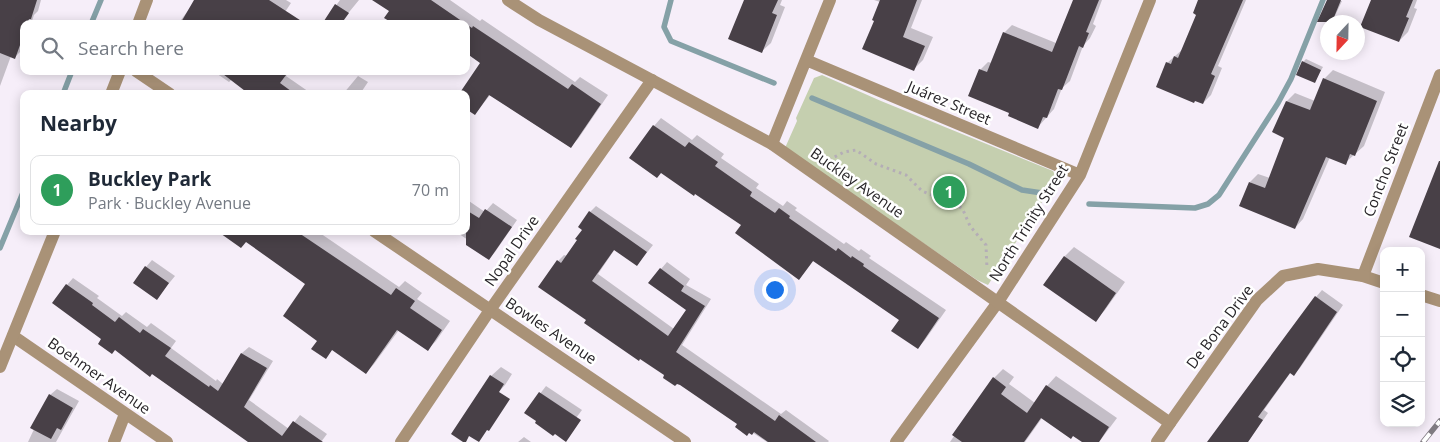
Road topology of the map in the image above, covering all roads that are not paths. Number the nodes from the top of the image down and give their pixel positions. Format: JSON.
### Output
{"nodes":[{"id":1,"x":147,"y":0,"type":"edge"},
{"id":2,"x":508,"y":0,"type":"edge"},
{"id":3,"x":830,"y":0,"type":"edge"},
{"id":4,"x":1150,"y":0,"type":"edge"},
{"id":5,"x":140,"y":20,"type":"edge"},
{"id":6,"x":806,"y":60,"type":"junction"},
{"id":7,"x":118,"y":75,"type":"edge"},
{"id":8,"x":142,"y":75,"type":"edge"},
{"id":9,"x":1440,"y":75,"type":"edge"},
{"id":10,"x":652,"y":80,"type":"junction"},
{"id":11,"x":113,"y":90,"type":"edge"},
{"id":12,"x":164,"y":90,"type":"edge"},
{"id":13,"x":772,"y":144,"type":"junction"},
{"id":14,"x":1080,"y":175,"type":"junction"},
{"id":15,"x":53,"y":235,"type":"edge"},
{"id":16,"x":380,"y":235,"type":"edge"},
{"id":17,"x":1362,"y":276,"type":"junction"},
{"id":18,"x":1380,"y":282,"type":"edge"},
{"id":19,"x":1425,"y":296,"type":"edge"},
{"id":20,"x":1440,"y":301,"type":"edge"},
{"id":21,"x":998,"y":302,"type":"junction"},
{"id":22,"x":490,"y":310,"type":"junction"},
{"id":23,"x":13,"y":336,"type":"junction"},
{"id":24,"x":0,"y":367,"type":"edge"},
{"id":25,"x":124,"y":414,"type":"junction"},
{"id":26,"x":1170,"y":423,"type":"junction"},
{"id":27,"x":114,"y":442,"type":"edge"},
{"id":28,"x":167,"y":442,"type":"edge"},
{"id":29,"x":401,"y":442,"type":"edge"},
{"id":30,"x":685,"y":442,"type":"edge"},
{"id":31,"x":896,"y":442,"type":"edge"},
{"id":32,"x":1157,"y":442,"type":"edge"}],
"edges":[{"from":1,"to":5,"type":"street"},
{"from":2,"to":10,"type":"street","name":"Buckley Avenue"},
{"from":3,"to":6,"type":"street"},
{"from":4,"to":14,"type":"street","name":"North Trinity Street"},
{"from":6,"to":13,"type":"street"},
{"from":6,"to":14,"type":"street","name":"Juárez Street"},
{"from":7,"to":11,"type":"street"},
{"from":8,"to":12,"type":"street"},
{"from":9,"to":17,"type":"street","name":"Concho Street"},
{"from":10,"to":13,"type":"street","name":"Buckley Avenue"},
{"from":10,"to":22,"type":"street","name":"Nopal Drive"},
{"from":13,"to":21,"type":"street","name":"Buckley Avenue"},
{"from":14,"to":21,"type":"street","name":"North Trinity Street"},
{"from":15,"to":23,"type":"street"},
{"from":16,"to":22,"type":"street","name":"Bowles Avenue"},
{"from":17,"to":18,"type":"street","name":"De Bona Drive"},
{"from":17,"to":26,"type":"street","name":"De Bona Drive"},
{"from":19,"to":20,"type":"street"},
{"from":21,"to":26,"type":"street","name":"Buckley Avenue"},
{"from":21,"to":31,"type":"street","name":"North Trinity Street"},
{"from":22,"to":29,"type":"street","name":"Nopal Drive"},
{"from":22,"to":30,"type":"street","name":"Bowles Avenue"},
{"from":23,"to":24,"type":"street"},
{"from":23,"to":25,"type":"street","name":"Boehmer Avenue"},
{"from":25,"to":27,"type":"street"},
{"from":25,"to":28,"type":"street","name":"Boehmer Avenue"},
{"from":26,"to":32,"type":"street","name":"De Bona Drive"}]}
